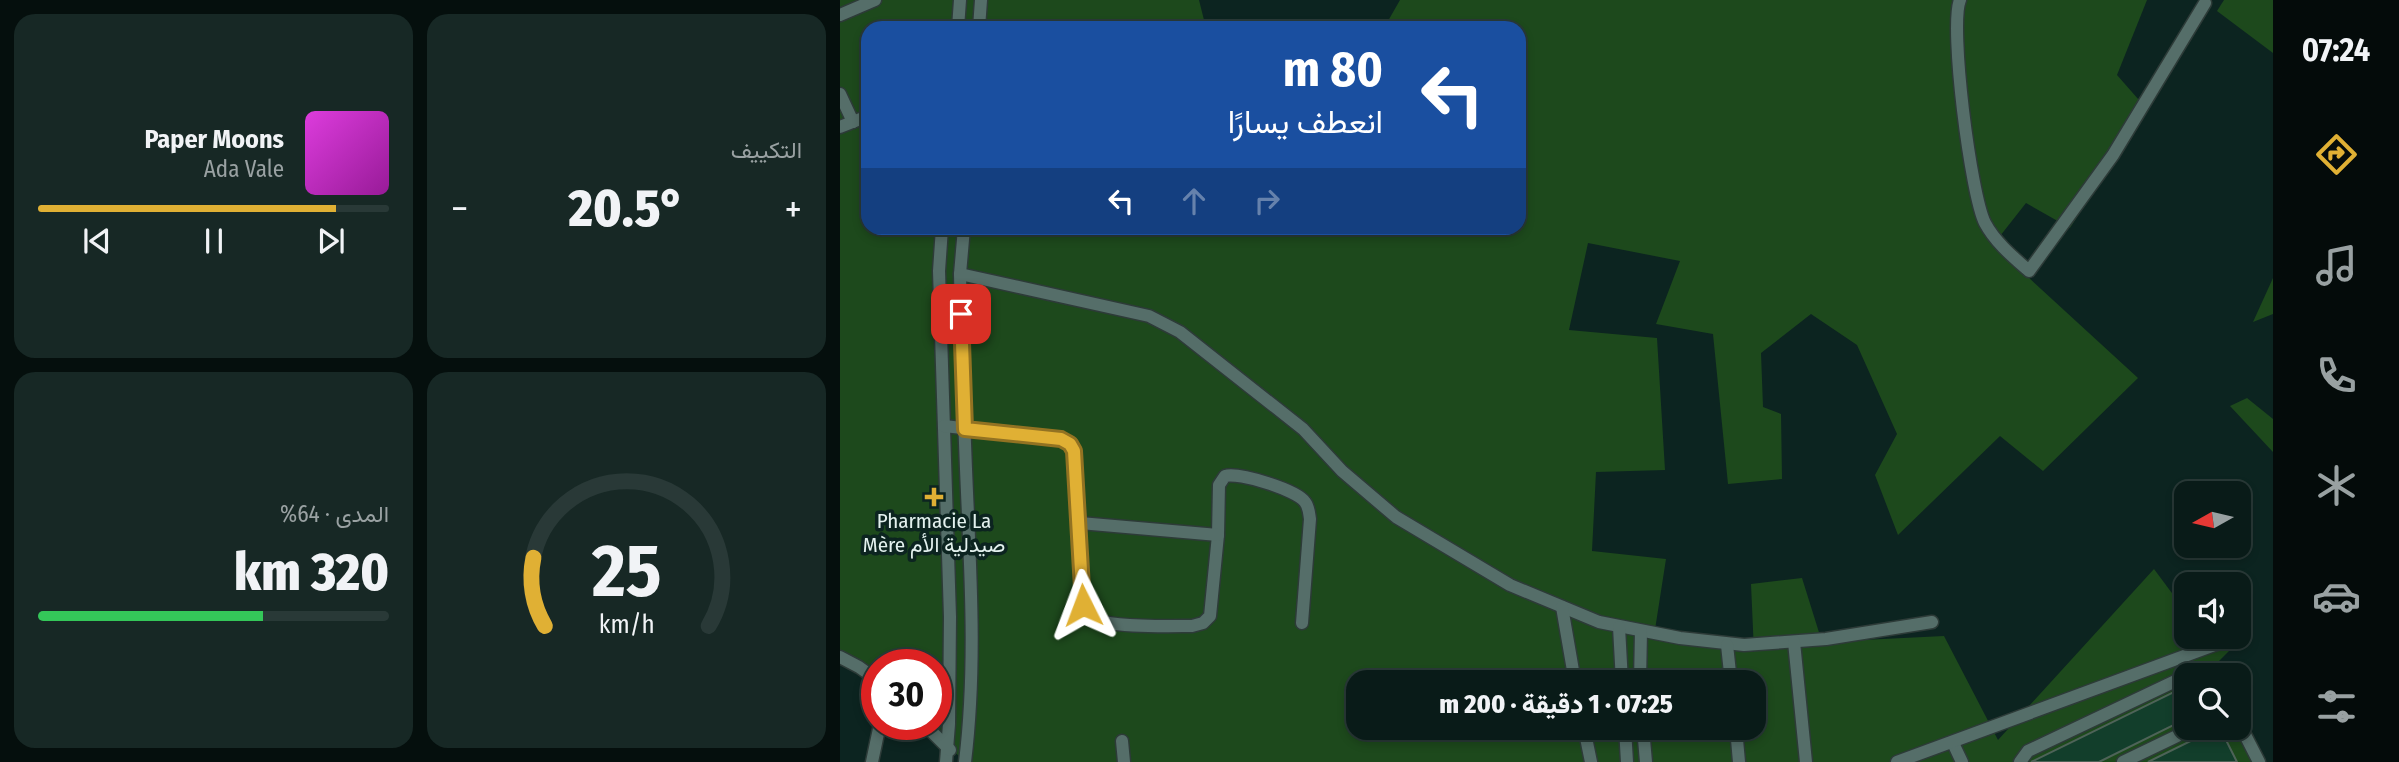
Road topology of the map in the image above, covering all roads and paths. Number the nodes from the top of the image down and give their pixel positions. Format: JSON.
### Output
{"nodes":[{"id":1,"x":875,"y":0,"type":"edge"},
{"id":2,"x":960,"y":0,"type":"edge"},
{"id":3,"x":981,"y":0,"type":"edge"},
{"id":4,"x":1960,"y":0,"type":"edge"},
{"id":5,"x":2204,"y":2,"type":"dead end"},
{"id":6,"x":840,"y":15,"type":"edge"},
{"id":7,"x":958,"y":21,"type":"edge"},
{"id":8,"x":980,"y":21,"type":"edge"},
{"id":9,"x":840,"y":94,"type":"edge"},
{"id":10,"x":846,"y":124,"type":"edge"},
{"id":11,"x":942,"y":235,"type":"edge"},
{"id":12,"x":963,"y":235,"type":"edge"},
{"id":13,"x":960,"y":274,"type":"junction"},
{"id":14,"x":944,"y":426,"type":"junction"},
{"id":15,"x":965,"y":429,"type":"junction"},
{"id":16,"x":1080,"y":523,"type":"junction"},
{"id":17,"x":1218,"y":535,"type":"junction"},
{"id":18,"x":1562,"y":607,"type":"junction"},
{"id":19,"x":1933,"y":622,"type":"dead end"},
{"id":20,"x":1302,"y":623,"type":"dead end"},
{"id":21,"x":1619,"y":627,"type":"junction"},
{"id":22,"x":1641,"y":631,"type":"junction"},
{"id":23,"x":1794,"y":642,"type":"junction"},
{"id":24,"x":1727,"y":645,"type":"junction"},
{"id":25,"x":2206,"y":649,"type":"edge"},
{"id":26,"x":840,"y":657,"type":"edge"},
{"id":27,"x":861,"y":668,"type":"edge"},
{"id":28,"x":1573,"y":670,"type":"edge"},
{"id":29,"x":1621,"y":670,"type":"edge"},
{"id":30,"x":1640,"y":670,"type":"edge"},
{"id":31,"x":1730,"y":670,"type":"edge"},
{"id":32,"x":2174,"y":682,"type":"edge"},
{"id":33,"x":2174,"y":737,"type":"edge"},
{"id":34,"x":877,"y":740,"type":"edge"},
{"id":35,"x":940,"y":740,"type":"edge"},
{"id":36,"x":1586,"y":740,"type":"edge"},
{"id":37,"x":1626,"y":740,"type":"edge"},
{"id":38,"x":1644,"y":740,"type":"edge"},
{"id":39,"x":1736,"y":740,"type":"edge"},
{"id":40,"x":2248,"y":740,"type":"edge"},
{"id":41,"x":1122,"y":741,"type":"dead end"},
{"id":42,"x":1953,"y":743,"type":"junction"},
{"id":43,"x":948,"y":748,"type":"junction"},
{"id":44,"x":872,"y":762,"type":"edge"},
{"id":45,"x":946,"y":762,"type":"edge"},
{"id":46,"x":964,"y":762,"type":"edge"},
{"id":47,"x":1124,"y":762,"type":"edge"},
{"id":48,"x":1591,"y":762,"type":"edge"},
{"id":49,"x":1627,"y":762,"type":"edge"},
{"id":50,"x":1646,"y":762,"type":"edge"},
{"id":51,"x":1739,"y":762,"type":"edge"},
{"id":52,"x":1806,"y":762,"type":"edge"},
{"id":53,"x":1897,"y":762,"type":"edge"},
{"id":54,"x":1962,"y":762,"type":"edge"},
{"id":55,"x":2020,"y":762,"type":"edge"},
{"id":56,"x":2123,"y":762,"type":"edge"},
{"id":57,"x":2259,"y":762,"type":"edge"}],
"edges":[{"from":1,"to":6,"type":"street"},
{"from":2,"to":7,"type":"street"},
{"from":3,"to":8,"type":"street"},
{"from":4,"to":5,"type":"street"},
{"from":9,"to":10,"type":"street"},
{"from":11,"to":14,"type":"street"},
{"from":12,"to":13,"type":"street"},
{"from":13,"to":15,"type":"street"},
{"from":13,"to":18,"type":"street"},
{"from":14,"to":15,"type":"street"},
{"from":14,"to":43,"type":"street"},
{"from":15,"to":16,"type":"street"},
{"from":15,"to":46,"type":"street"},
{"from":16,"to":17,"type":"street"},
{"from":16,"to":17,"type":"street"},
{"from":17,"to":20,"type":"street"},
{"from":18,"to":21,"type":"street"},
{"from":18,"to":28,"type":"street"},
{"from":19,"to":23,"type":"street"},
{"from":21,"to":22,"type":"street"},
{"from":21,"to":29,"type":"street"},
{"from":22,"to":24,"type":"street"},
{"from":22,"to":30,"type":"street"},
{"from":23,"to":24,"type":"street"},
{"from":23,"to":52,"type":"street"},
{"from":24,"to":31,"type":"street"},
{"from":25,"to":42,"type":"street"},
{"from":26,"to":27,"type":"street"},
{"from":32,"to":55,"type":"street"},
{"from":33,"to":56,"type":"street"},
{"from":34,"to":44,"type":"street"},
{"from":35,"to":43,"type":"street"},
{"from":36,"to":48,"type":"street"},
{"from":37,"to":49,"type":"street"},
{"from":38,"to":50,"type":"street"},
{"from":39,"to":51,"type":"street"},
{"from":40,"to":57,"type":"street"},
{"from":41,"to":47,"type":"street"},
{"from":42,"to":53,"type":"street"},
{"from":42,"to":54,"type":"street"},
{"from":43,"to":45,"type":"street"},
{"from":43,"to":46,"type":"street"}]}
